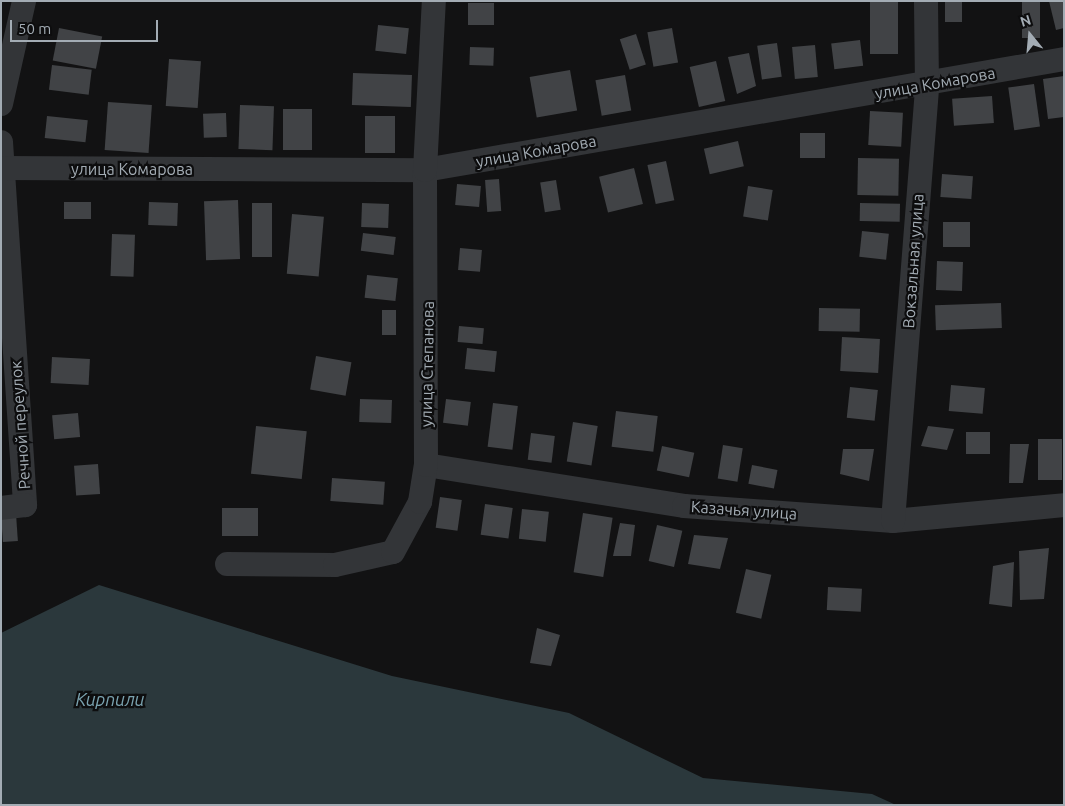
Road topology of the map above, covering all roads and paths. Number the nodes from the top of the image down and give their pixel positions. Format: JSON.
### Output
{"nodes":[{"id":1,"x":24,"y":1,"type":"edge"},
{"id":2,"x":434,"y":1,"type":"edge"},
{"id":3,"x":926,"y":1,"type":"edge"},
{"id":4,"x":1064,"y":59,"type":"edge"},
{"id":5,"x":927,"y":85,"type":"junction"},
{"id":6,"x":1,"y":104,"type":"edge"},
{"id":7,"x":1,"y":142,"type":"edge"},
{"id":8,"x":2,"y":168,"type":"edge"},
{"id":9,"x":425,"y":170,"type":"junction"},
{"id":10,"x":426,"y":465,"type":"junction"},
{"id":11,"x":1064,"y":505,"type":"edge"},
{"id":12,"x":1,"y":508,"type":"edge"},
{"id":13,"x":893,"y":521,"type":"junction"},
{"id":14,"x":227,"y":564,"type":"dead end"}],
"edges":[{"from":1,"to":6,"type":"street"},
{"from":2,"to":9,"type":"street","name":"улица Степанова"},
{"from":3,"to":5,"type":"street","name":"Вокзальная улица"},
{"from":4,"to":5,"type":"street","name":"улица Комарова"},
{"from":5,"to":9,"type":"street","name":"улица Комарова"},
{"from":5,"to":13,"type":"street","name":"Вокзальная улица"},
{"from":7,"to":8,"type":"street","name":"Речной переулок"},
{"from":8,"to":9,"type":"street","name":"улица Комарова"},
{"from":8,"to":12,"type":"street","name":"Речной переулок"},
{"from":9,"to":10,"type":"street","name":"улица Степанова"},
{"from":10,"to":13,"type":"street","name":"Казачья улица"},
{"from":10,"to":14,"type":"street","name":"улица Степанова"},
{"from":11,"to":13,"type":"street","name":"Казачья улица"}]}
